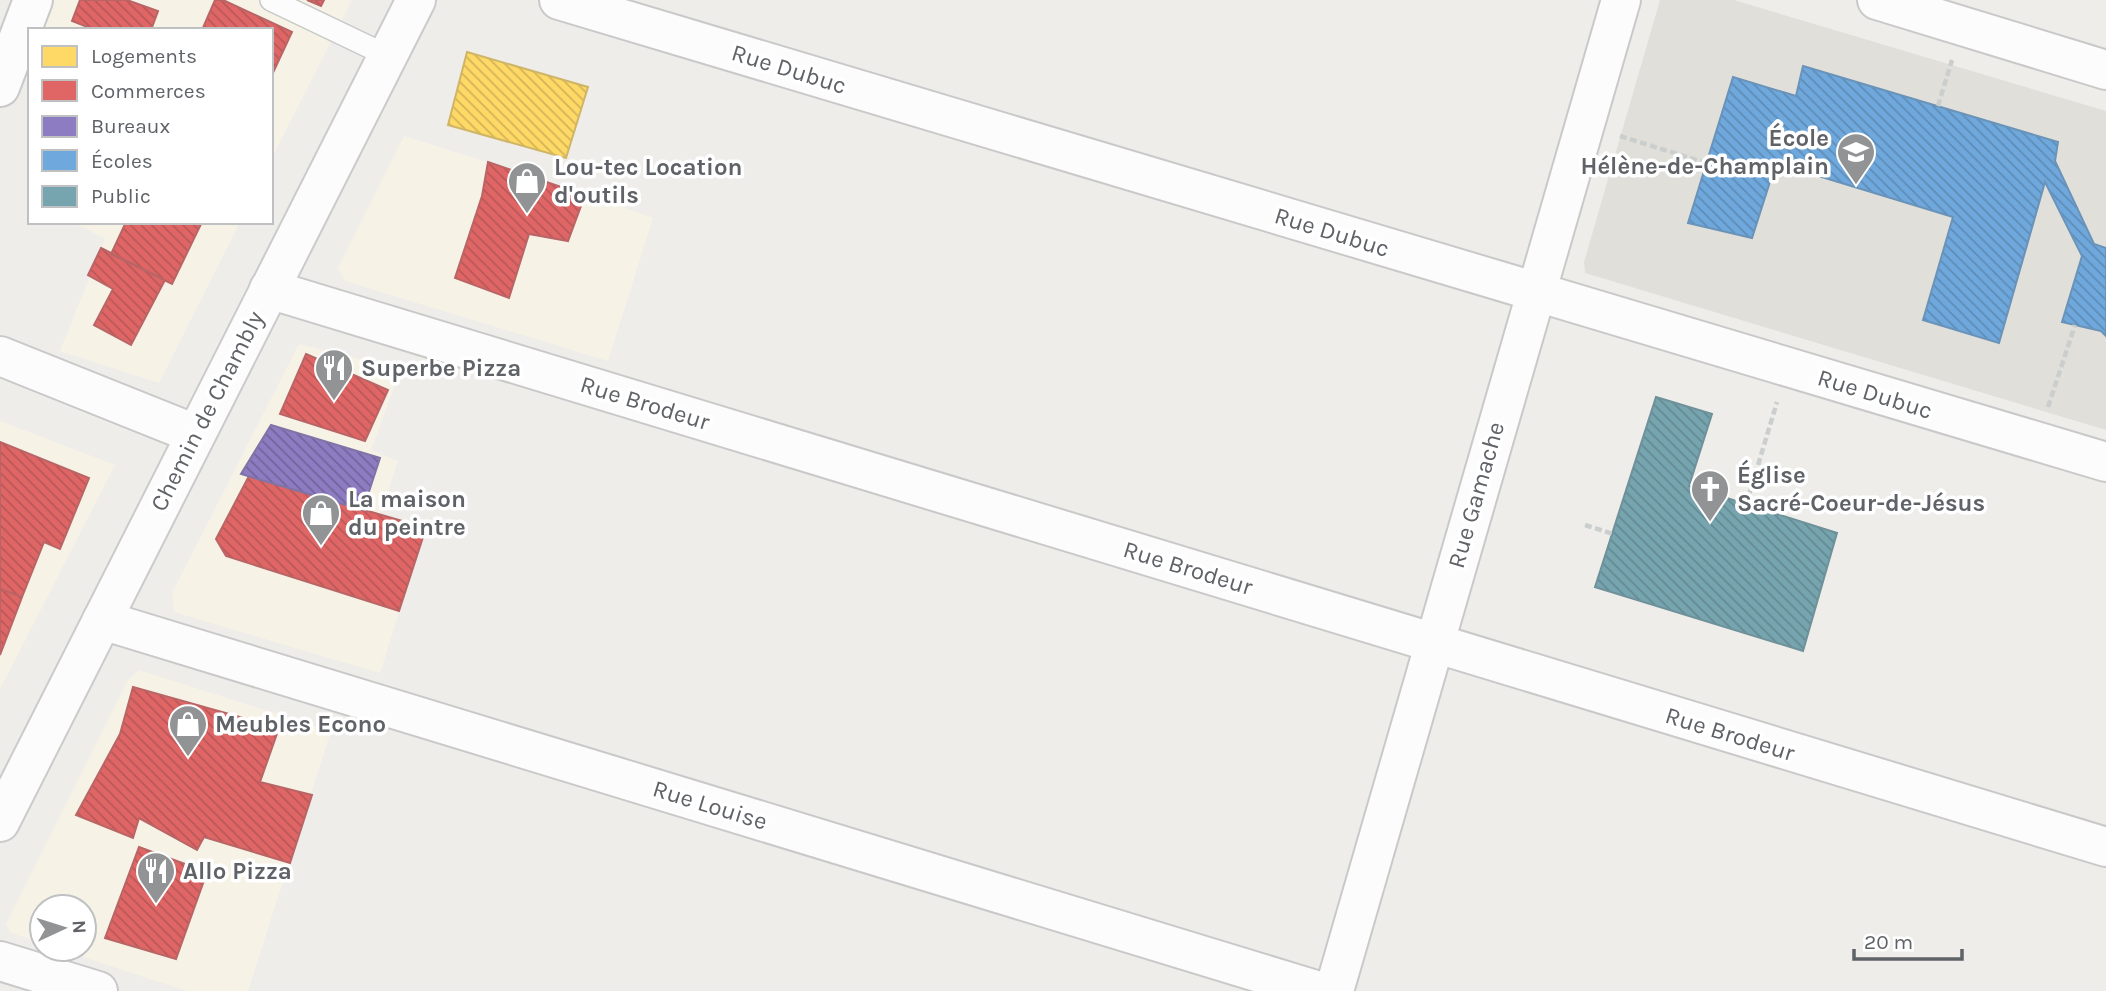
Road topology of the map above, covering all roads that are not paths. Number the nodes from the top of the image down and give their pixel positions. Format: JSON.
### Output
{"nodes":[{"id":1,"x":33,"y":0,"type":"edge"},
{"id":2,"x":271,"y":0,"type":"edge"},
{"id":3,"x":416,"y":0,"type":"edge"},
{"id":4,"x":559,"y":0,"type":"edge"},
{"id":5,"x":1621,"y":0,"type":"edge"},
{"id":6,"x":1877,"y":0,"type":"edge"},
{"id":7,"x":388,"y":56,"type":"junction"},
{"id":8,"x":2106,"y":70,"type":"edge"},
{"id":9,"x":0,"y":87,"type":"edge"},
{"id":10,"x":269,"y":289,"type":"junction"},
{"id":11,"x":1535,"y":292,"type":"junction"},
{"id":12,"x":0,"y":356,"type":"edge"},
{"id":13,"x":195,"y":434,"type":"junction"},
{"id":14,"x":2106,"y":462,"type":"edge"},
{"id":15,"x":102,"y":620,"type":"junction"},
{"id":16,"x":1434,"y":643,"type":"junction"},
{"id":17,"x":0,"y":822,"type":"edge"},
{"id":18,"x":2106,"y":847,"type":"edge"},
{"id":19,"x":0,"y":961,"type":"edge"},
{"id":20,"x":98,"y":991,"type":"edge"},
{"id":21,"x":1319,"y":991,"type":"edge"},
{"id":22,"x":1334,"y":991,"type":"edge"}],
"edges":[{"from":1,"to":9,"type":"street"},
{"from":2,"to":7,"type":"lane"},
{"from":3,"to":7,"type":"street","name":"Chemin de Chambly"},
{"from":4,"to":11,"type":"street","name":"Rue Dubuc"},
{"from":5,"to":11,"type":"street","name":"Rue Gamache"},
{"from":6,"to":8,"type":"street"},
{"from":7,"to":10,"type":"street","name":"Chemin de Chambly"},
{"from":10,"to":13,"type":"street","name":"Chemin de Chambly"},
{"from":10,"to":16,"type":"street","name":"Rue Brodeur"},
{"from":11,"to":14,"type":"street","name":"Rue Dubuc"},
{"from":11,"to":16,"type":"street","name":"Rue Gamache"},
{"from":12,"to":13,"type":"street"},
{"from":13,"to":15,"type":"street","name":"Chemin de Chambly"},
{"from":15,"to":17,"type":"street","name":"Chemin de Chambly"},
{"from":15,"to":21,"type":"street","name":"Rue Louise"},
{"from":16,"to":18,"type":"street","name":"Rue Brodeur"},
{"from":16,"to":22,"type":"street","name":"Rue Gamache"},
{"from":19,"to":20,"type":"street"}]}
